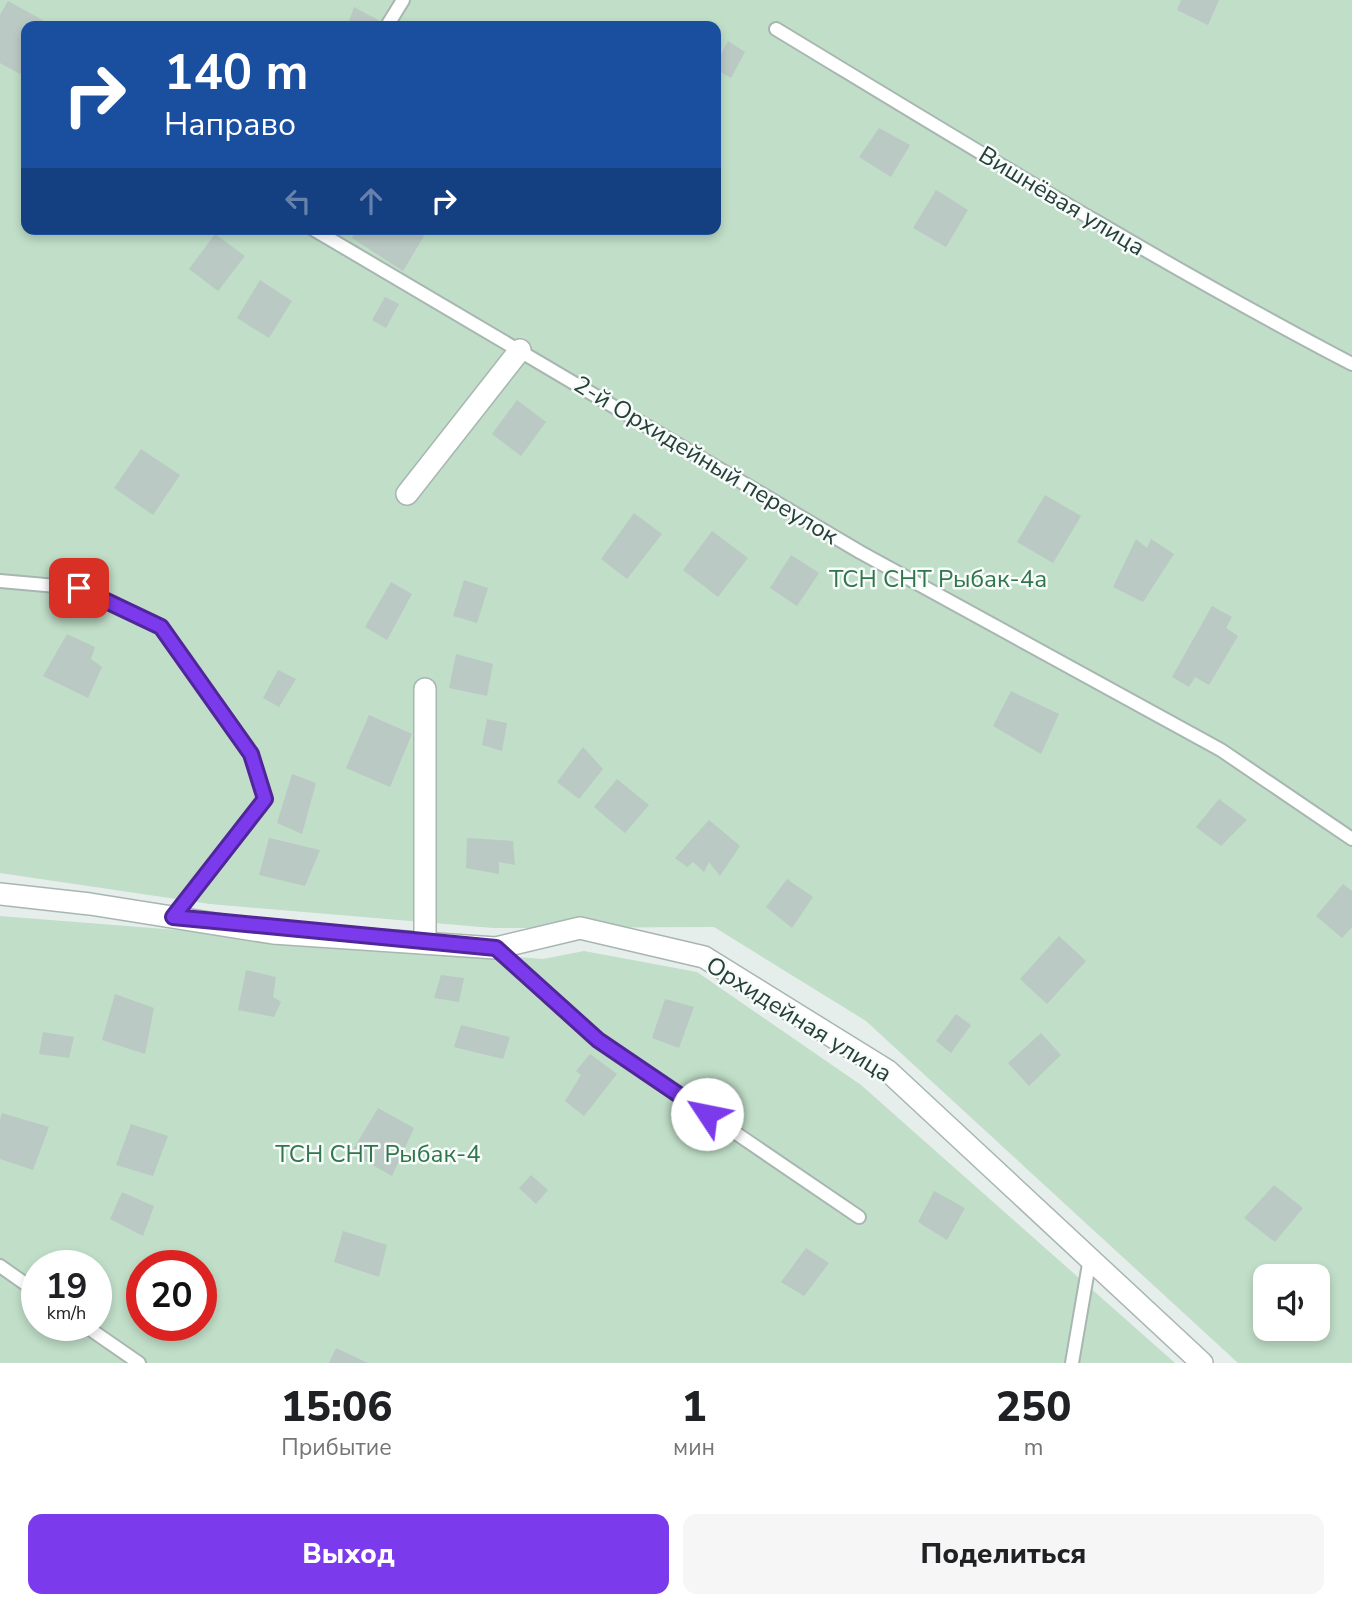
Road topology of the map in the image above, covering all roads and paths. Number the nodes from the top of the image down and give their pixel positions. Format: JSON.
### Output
{"nodes":[{"id":1,"x":403,"y":0,"type":"edge"},
{"id":2,"x":390,"y":21,"type":"edge"},
{"id":3,"x":776,"y":29,"type":"dead end"},
{"id":4,"x":323,"y":235,"type":"edge"},
{"id":5,"x":520,"y":350,"type":"junction"},
{"id":6,"x":1352,"y":364,"type":"edge"},
{"id":7,"x":407,"y":494,"type":"dead end"},
{"id":8,"x":0,"y":581,"type":"edge"},
{"id":9,"x":425,"y":689,"type":"dead end"},
{"id":10,"x":1352,"y":839,"type":"edge"},
{"id":11,"x":0,"y":894,"type":"edge"},
{"id":12,"x":173,"y":917,"type":"junction"},
{"id":13,"x":425,"y":943,"type":"junction"},
{"id":14,"x":496,"y":948,"type":"junction"},
{"id":15,"x":859,"y":1217,"type":"dead end"},
{"id":16,"x":1090,"y":1258,"type":"junction"},
{"id":17,"x":0,"y":1266,"type":"edge"},
{"id":18,"x":21,"y":1281,"type":"edge"},
{"id":19,"x":107,"y":1341,"type":"edge"},
{"id":20,"x":139,"y":1363,"type":"edge"},
{"id":21,"x":1072,"y":1363,"type":"edge"},
{"id":22,"x":1202,"y":1363,"type":"edge"}],
"edges":[{"from":1,"to":2,"type":"lane"},
{"from":3,"to":6,"type":"lane","name":"Вишнёвая улица"},
{"from":4,"to":5,"type":"lane","name":"2-й Орхидейный переулок"},
{"from":5,"to":7,"type":"street"},
{"from":5,"to":10,"type":"lane","name":"2-й Орхидейный переулок"},
{"from":8,"to":12,"type":"lane"},
{"from":9,"to":13,"type":"street"},
{"from":11,"to":12,"type":"street","name":"Орхидейная улица"},
{"from":12,"to":13,"type":"street","name":"Орхидейная улица"},
{"from":12,"to":14,"type":"lane"},
{"from":13,"to":14,"type":"street","name":"Орхидейная улица"},
{"from":14,"to":15,"type":"lane"},
{"from":14,"to":16,"type":"street","name":"Орхидейная улица"},
{"from":16,"to":21,"type":"lane"},
{"from":16,"to":22,"type":"street","name":"Орхидейная улица"},
{"from":17,"to":18,"type":"lane"},
{"from":19,"to":20,"type":"lane"}]}
